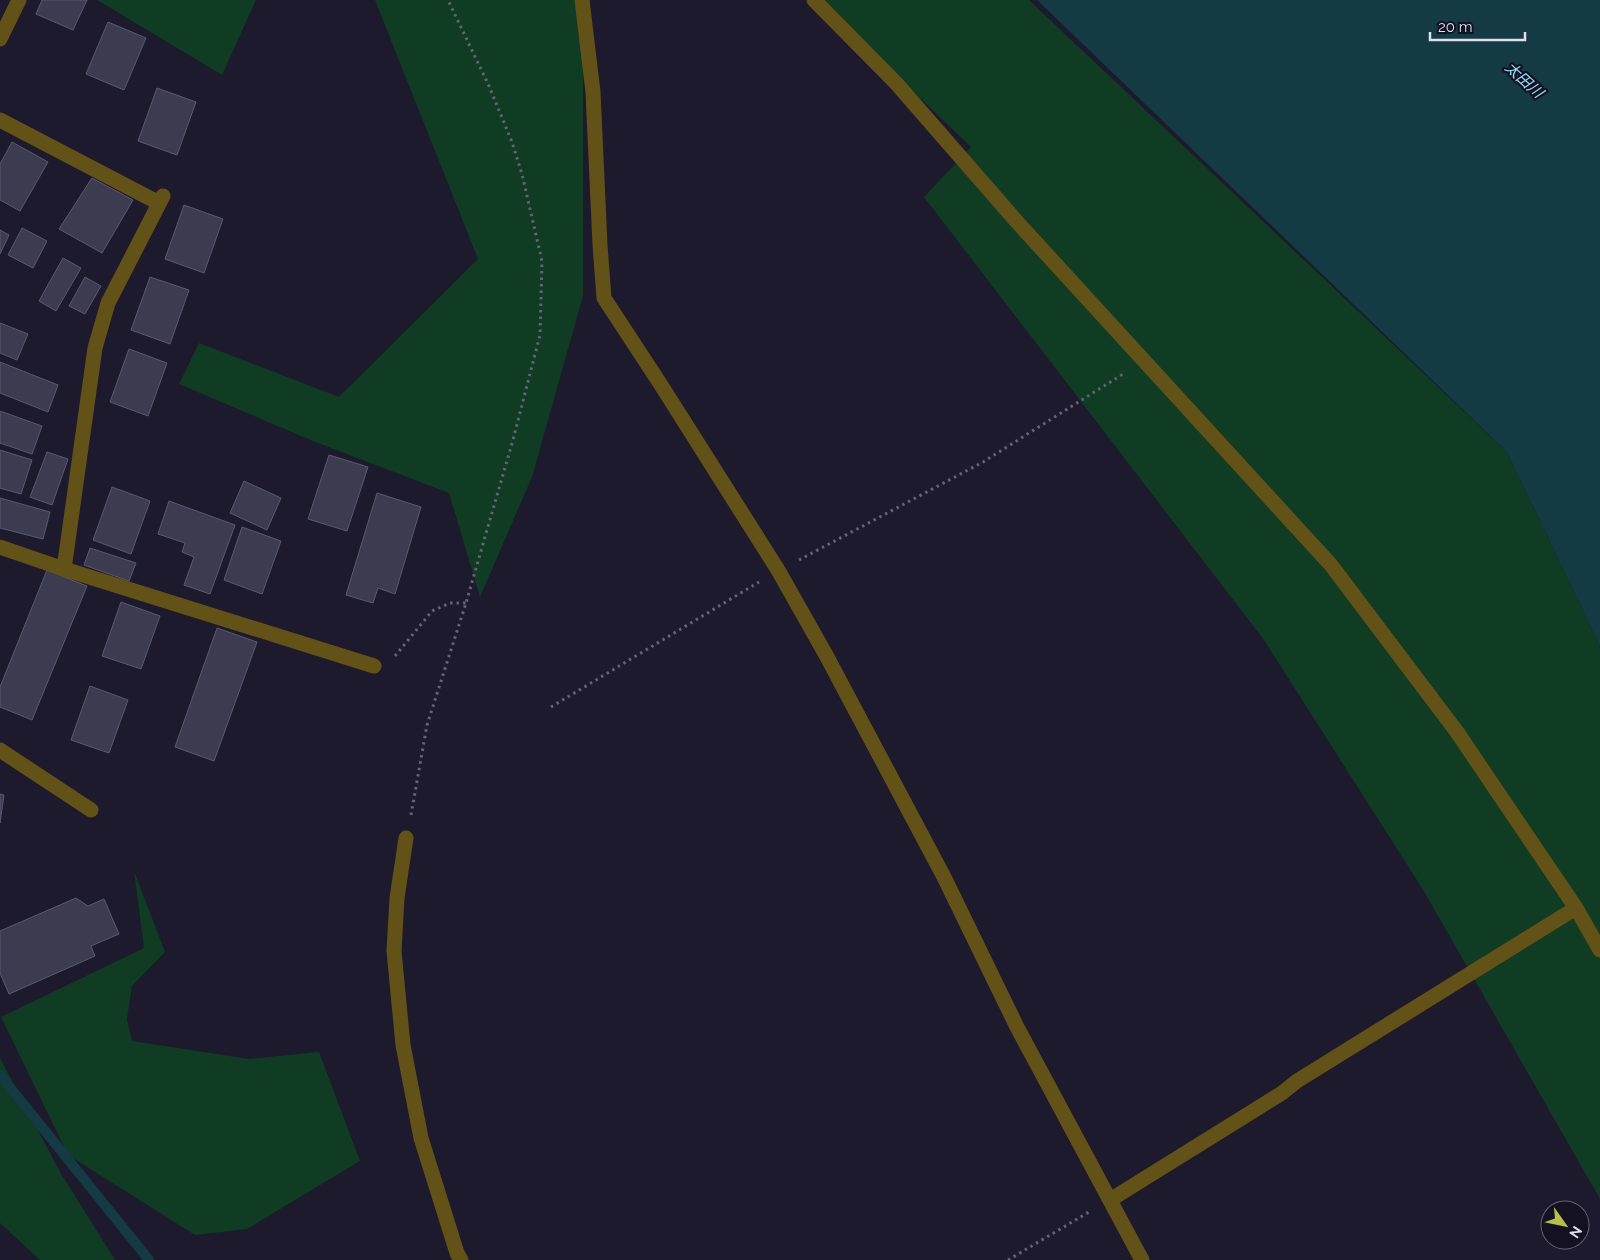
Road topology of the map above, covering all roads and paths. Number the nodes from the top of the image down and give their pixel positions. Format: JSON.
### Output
{"nodes":[{"id":1,"x":19,"y":0,"type":"edge"},
{"id":2,"x":448,"y":0,"type":"edge"},
{"id":3,"x":582,"y":0,"type":"edge"},
{"id":4,"x":814,"y":0,"type":"edge"},
{"id":5,"x":0,"y":39,"type":"edge"},
{"id":6,"x":0,"y":120,"type":"edge"},
{"id":7,"x":1144,"y":361,"type":"junction"},
{"id":8,"x":0,"y":547,"type":"edge"},
{"id":9,"x":64,"y":569,"type":"junction"},
{"id":10,"x":778,"y":570,"type":"junction"},
{"id":11,"x":466,"y":603,"type":"junction"},
{"id":12,"x":374,"y":666,"type":"joint"},
{"id":13,"x":551,"y":707,"type":"dead end"},
{"id":14,"x":0,"y":750,"type":"edge"},
{"id":15,"x":92,"y":810,"type":"dead end"},
{"id":16,"x":406,"y":838,"type":"joint"},
{"id":17,"x":1576,"y":908,"type":"junction"},
{"id":18,"x":1600,"y":950,"type":"edge"},
{"id":19,"x":1110,"y":1200,"type":"junction"},
{"id":20,"x":461,"y":1260,"type":"edge"},
{"id":21,"x":1008,"y":1260,"type":"edge"},
{"id":22,"x":1142,"y":1260,"type":"edge"}],
"edges":[{"from":1,"to":5,"type":"street"},
{"from":2,"to":11,"type":"path"},
{"from":3,"to":10,"type":"street"},
{"from":4,"to":7,"type":"street"},
{"from":6,"to":9,"type":"street"},
{"from":7,"to":10,"type":"path"},
{"from":7,"to":17,"type":"street"},
{"from":8,"to":9,"type":"street"},
{"from":9,"to":12,"type":"street"},
{"from":10,"to":13,"type":"path"},
{"from":10,"to":19,"type":"street"},
{"from":11,"to":12,"type":"path"},
{"from":11,"to":16,"type":"path"},
{"from":14,"to":15,"type":"street"},
{"from":16,"to":20,"type":"street"},
{"from":17,"to":18,"type":"street"},
{"from":17,"to":19,"type":"street"},
{"from":19,"to":21,"type":"path"},
{"from":19,"to":22,"type":"street"}]}
